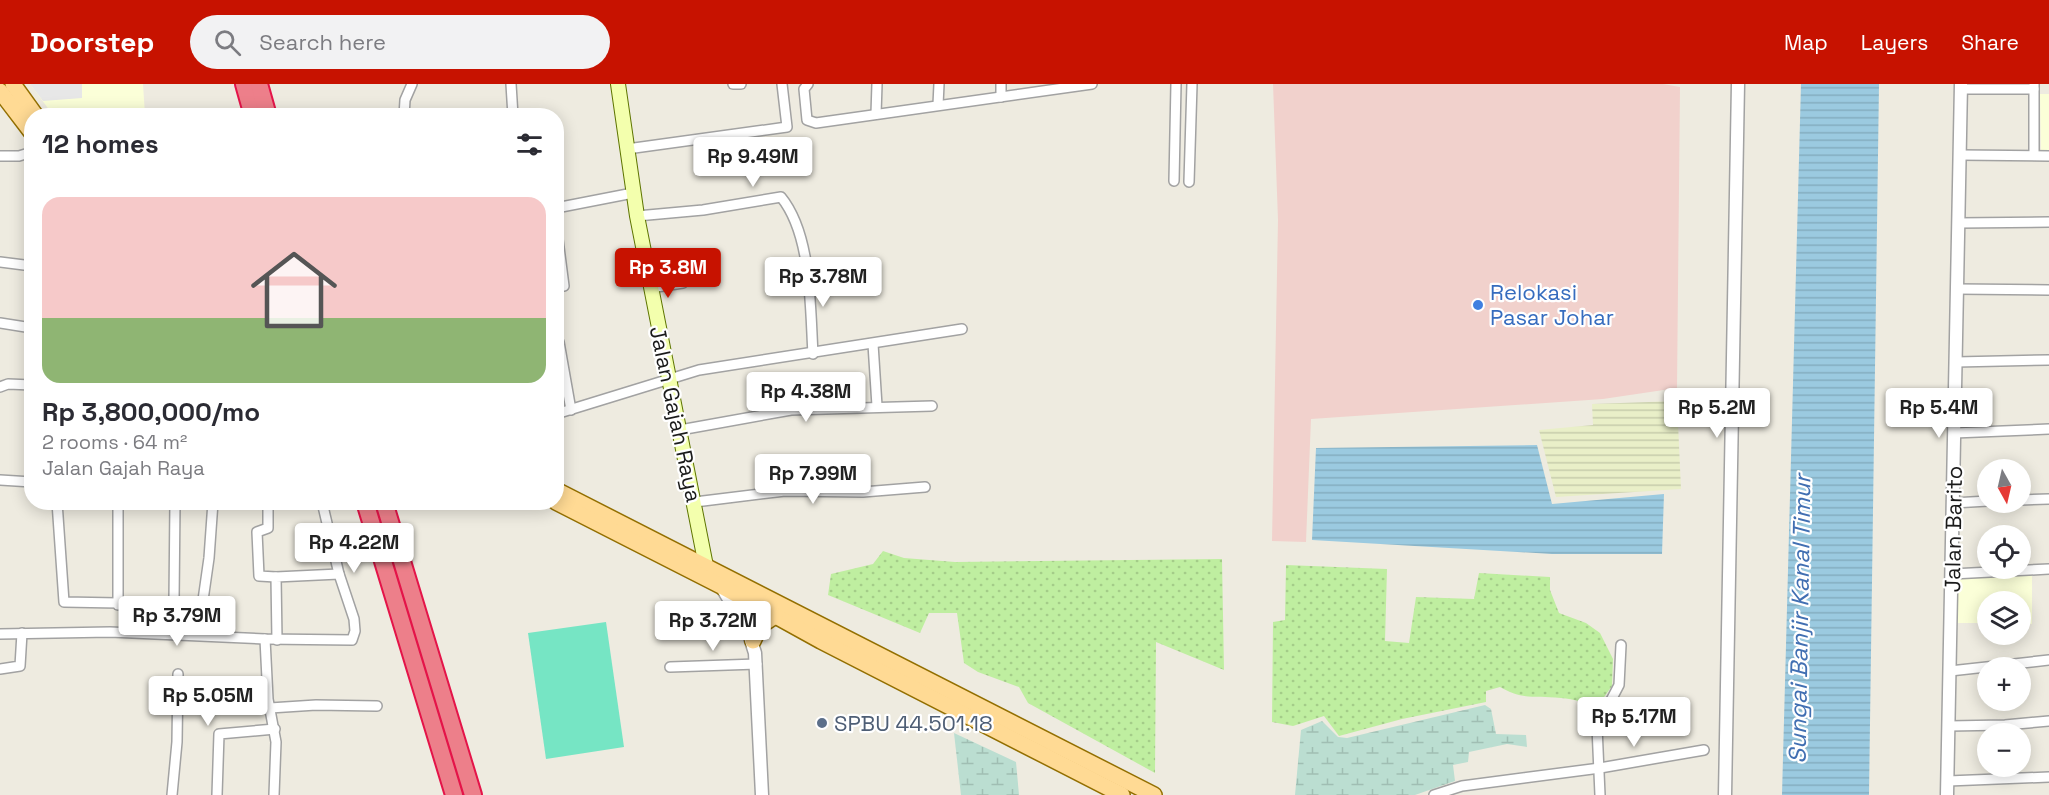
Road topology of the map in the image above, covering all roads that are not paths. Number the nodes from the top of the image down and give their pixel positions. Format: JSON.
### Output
{"nodes":[{"id":1,"x":14,"y":84,"type":"edge"},
{"id":2,"x":244,"y":84,"type":"edge"},
{"id":3,"x":259,"y":84,"type":"edge"},
{"id":4,"x":412,"y":84,"type":"edge"},
{"id":5,"x":511,"y":84,"type":"edge"},
{"id":6,"x":618,"y":84,"type":"edge"},
{"id":7,"x":733,"y":84,"type":"edge"},
{"id":8,"x":741,"y":84,"type":"edge"},
{"id":9,"x":782,"y":84,"type":"edge"},
{"id":10,"x":808,"y":84,"type":"edge"},
{"id":11,"x":877,"y":84,"type":"edge"},
{"id":12,"x":939,"y":84,"type":"edge"},
{"id":13,"x":1001,"y":84,"type":"edge"},
{"id":14,"x":1092,"y":84,"type":"edge"},
{"id":15,"x":1176,"y":84,"type":"edge"},
{"id":16,"x":1192,"y":84,"type":"edge"},
{"id":17,"x":1738,"y":84,"type":"edge"},
{"id":18,"x":1061,"y":86,"type":"edge"},
{"id":19,"x":1961,"y":86,"type":"edge"},
{"id":20,"x":2034,"y":87,"type":"edge"},
{"id":21,"x":0,"y":91,"type":"edge"},
{"id":22,"x":1001,"y":97,"type":"junction"},
{"id":23,"x":938,"y":105,"type":"junction"},
{"id":24,"x":30,"y":108,"type":"edge"},
{"id":25,"x":251,"y":108,"type":"edge"},
{"id":26,"x":266,"y":108,"type":"edge"},
{"id":27,"x":404,"y":108,"type":"edge"},
{"id":28,"x":512,"y":108,"type":"edge"},
{"id":29,"x":876,"y":114,"type":"junction"},
{"id":30,"x":24,"y":122,"type":"edge"},
{"id":31,"x":627,"y":149,"type":"junction"},
{"id":32,"x":24,"y":154,"type":"edge"},
{"id":33,"x":1960,"y":155,"type":"junction"},
{"id":34,"x":2034,"y":155,"type":"junction"},
{"id":35,"x":0,"y":156,"type":"edge"},
{"id":36,"x":2049,"y":156,"type":"edge"},
{"id":37,"x":1174,"y":181,"type":"dead end"},
{"id":38,"x":1189,"y":182,"type":"dead end"},
{"id":39,"x":633,"y":193,"type":"junction"},
{"id":40,"x":564,"y":206,"type":"edge"},
{"id":41,"x":637,"y":216,"type":"junction"},
{"id":42,"x":2049,"y":222,"type":"edge"},
{"id":43,"x":1959,"y":223,"type":"junction"},
{"id":44,"x":699,"y":255,"type":"dead end"},
{"id":45,"x":0,"y":262,"type":"edge"},
{"id":46,"x":645,"y":262,"type":"junction"},
{"id":47,"x":24,"y":265,"type":"edge"},
{"id":48,"x":683,"y":283,"type":"dead end"},
{"id":49,"x":650,"y":288,"type":"junction"},
{"id":50,"x":1958,"y":289,"type":"junction"},
{"id":51,"x":2049,"y":290,"type":"edge"},
{"id":52,"x":0,"y":323,"type":"edge"},
{"id":53,"x":24,"y":327,"type":"edge"},
{"id":54,"x":962,"y":329,"type":"dead end"},
{"id":55,"x":873,"y":344,"type":"junction"},
{"id":56,"x":813,"y":354,"type":"junction"},
{"id":57,"x":2049,"y":360,"type":"edge"},
{"id":58,"x":1956,"y":362,"type":"junction"},
{"id":59,"x":564,"y":370,"type":"edge"},
{"id":60,"x":668,"y":380,"type":"junction"},
{"id":61,"x":24,"y":385,"type":"edge"},
{"id":62,"x":0,"y":387,"type":"edge"},
{"id":63,"x":877,"y":406,"type":"junction"},
{"id":64,"x":932,"y":406,"type":"dead end"},
{"id":65,"x":571,"y":410,"type":"junction"},
{"id":66,"x":564,"y":412,"type":"edge"},
{"id":67,"x":2049,"y":429,"type":"edge"},
{"id":68,"x":680,"y":430,"type":"junction"},
{"id":69,"x":1954,"y":433,"type":"junction"},
{"id":70,"x":0,"y":480,"type":"edge"},
{"id":71,"x":24,"y":482,"type":"edge"},
{"id":72,"x":925,"y":487,"type":"dead end"},
{"id":73,"x":564,"y":494,"type":"edge"},
{"id":74,"x":2049,"y":499,"type":"edge"},
{"id":75,"x":2031,"y":500,"type":"edge"},
{"id":76,"x":695,"y":502,"type":"junction"},
{"id":77,"x":1977,"y":502,"type":"edge"},
{"id":78,"x":1953,"y":503,"type":"junction"},
{"id":79,"x":564,"y":506,"type":"edge"},
{"id":80,"x":58,"y":510,"type":"edge"},
{"id":81,"x":118,"y":510,"type":"edge"},
{"id":82,"x":175,"y":510,"type":"edge"},
{"id":83,"x":212,"y":510,"type":"edge"},
{"id":84,"x":268,"y":510,"type":"edge"},
{"id":85,"x":324,"y":510,"type":"edge"},
{"id":86,"x":367,"y":510,"type":"edge"},
{"id":87,"x":386,"y":510,"type":"edge"},
{"id":88,"x":706,"y":566,"type":"junction"},
{"id":89,"x":2049,"y":569,"type":"edge"},
{"id":90,"x":339,"y":574,"type":"junction"},
{"id":91,"x":1952,"y":574,"type":"junction"},
{"id":92,"x":276,"y":577,"type":"junction"},
{"id":93,"x":722,"y":586,"type":"junction"},
{"id":94,"x":118,"y":605,"type":"junction"},
{"id":95,"x":775,"y":616,"type":"junction"},
{"id":96,"x":22,"y":633,"type":"junction"},
{"id":97,"x":0,"y":634,"type":"edge"},
{"id":98,"x":198,"y":635,"type":"junction"},
{"id":99,"x":265,"y":639,"type":"junction"},
{"id":100,"x":277,"y":640,"type":"junction"},
{"id":101,"x":753,"y":641,"type":"junction"},
{"id":102,"x":1621,"y":645,"type":"dead end"},
{"id":103,"x":2049,"y":660,"type":"edge"},
{"id":104,"x":757,"y":664,"type":"junction"},
{"id":105,"x":670,"y":667,"type":"dead end"},
{"id":106,"x":0,"y":669,"type":"edge"},
{"id":107,"x":1950,"y":671,"type":"junction"},
{"id":108,"x":178,"y":674,"type":"dead end"},
{"id":109,"x":377,"y":706,"type":"dead end"},
{"id":110,"x":270,"y":708,"type":"junction"},
{"id":111,"x":2049,"y":721,"type":"edge"},
{"id":112,"x":1949,"y":726,"type":"junction"},
{"id":113,"x":275,"y":729,"type":"junction"},
{"id":114,"x":1704,"y":750,"type":"dead end"},
{"id":115,"x":1600,"y":768,"type":"junction"},
{"id":116,"x":2049,"y":777,"type":"edge"},
{"id":117,"x":1948,"y":781,"type":"junction"},
{"id":118,"x":172,"y":795,"type":"edge"},
{"id":119,"x":217,"y":795,"type":"edge"},
{"id":120,"x":274,"y":795,"type":"edge"},
{"id":121,"x":454,"y":795,"type":"edge"},
{"id":122,"x":473,"y":795,"type":"edge"},
{"id":123,"x":762,"y":795,"type":"edge"},
{"id":124,"x":1122,"y":795,"type":"edge"},
{"id":125,"x":1154,"y":795,"type":"edge"},
{"id":126,"x":1434,"y":795,"type":"edge"},
{"id":127,"x":1600,"y":795,"type":"edge"},
{"id":128,"x":1725,"y":795,"type":"edge"},
{"id":129,"x":1947,"y":795,"type":"edge"}],
"edges":[{"from":1,"to":24,"type":"main road"},
{"from":2,"to":25,"type":"highway"},
{"from":3,"to":26,"type":"highway"},
{"from":4,"to":27,"type":"street"},
{"from":5,"to":28,"type":"street"},
{"from":6,"to":31,"type":"main road","name":"Jalan Gajah Raya"},
{"from":7,"to":8,"type":"street"},
{"from":9,"to":31,"type":"street"},
{"from":10,"to":29,"type":"street"},
{"from":11,"to":29,"type":"street"},
{"from":12,"to":23,"type":"street"},
{"from":13,"to":22,"type":"street"},
{"from":14,"to":18,"type":"street"},
{"from":15,"to":37,"type":"street"},
{"from":16,"to":38,"type":"street"},
{"from":17,"to":128,"type":"street"},
{"from":18,"to":22,"type":"street"},
{"from":19,"to":20,"type":"street"},
{"from":19,"to":33,"type":"street","name":"Jalan Barito"},
{"from":20,"to":34,"type":"street"},
{"from":21,"to":30,"type":"main road"},
{"from":22,"to":23,"type":"street"},
{"from":23,"to":29,"type":"street"},
{"from":31,"to":39,"type":"main road","name":"Jalan Gajah Raya"},
{"from":32,"to":35,"type":"street"},
{"from":33,"to":34,"type":"street"},
{"from":33,"to":43,"type":"street","name":"Jalan Barito"},
{"from":34,"to":36,"type":"street"},
{"from":39,"to":40,"type":"street"},
{"from":39,"to":41,"type":"main road","name":"Jalan Gajah Raya"},
{"from":41,"to":46,"type":"main road","name":"Jalan Gajah Raya"},
{"from":41,"to":56,"type":"street"},
{"from":42,"to":43,"type":"street"},
{"from":43,"to":50,"type":"street","name":"Jalan Barito"},
{"from":44,"to":46,"type":"street"},
{"from":45,"to":47,"type":"street"},
{"from":46,"to":49,"type":"main road","name":"Jalan Gajah Raya"},
{"from":48,"to":49,"type":"street"},
{"from":49,"to":60,"type":"main road","name":"Jalan Gajah Raya"},
{"from":50,"to":51,"type":"street"},
{"from":50,"to":58,"type":"street","name":"Jalan Barito"},
{"from":52,"to":53,"type":"street"},
{"from":54,"to":55,"type":"street"},
{"from":55,"to":56,"type":"street"},
{"from":55,"to":63,"type":"street"},
{"from":56,"to":60,"type":"street"},
{"from":57,"to":58,"type":"street"},
{"from":58,"to":69,"type":"street","name":"Jalan Barito"},
{"from":59,"to":65,"type":"street"},
{"from":60,"to":65,"type":"street"},
{"from":60,"to":68,"type":"main road","name":"Jalan Gajah Raya"},
{"from":61,"to":62,"type":"street"},
{"from":63,"to":64,"type":"street"},
{"from":63,"to":68,"type":"street"},
{"from":65,"to":66,"type":"street"},
{"from":67,"to":69,"type":"street"},
{"from":68,"to":76,"type":"main road","name":"Jalan Gajah Raya"},
{"from":69,"to":78,"type":"street","name":"Jalan Barito"},
{"from":70,"to":71,"type":"street"},
{"from":72,"to":76,"type":"street"},
{"from":73,"to":88,"type":"main road"},
{"from":74,"to":75,"type":"street"},
{"from":76,"to":88,"type":"main road","name":"Jalan Gajah Raya"},
{"from":77,"to":78,"type":"street"},
{"from":78,"to":91,"type":"street","name":"Jalan Barito"},
{"from":79,"to":93,"type":"main road"},
{"from":80,"to":94,"type":"street"},
{"from":81,"to":94,"type":"street"},
{"from":82,"to":94,"type":"street"},
{"from":83,"to":98,"type":"street"},
{"from":84,"to":92,"type":"street"},
{"from":85,"to":90,"type":"street"},
{"from":86,"to":121,"type":"highway"},
{"from":87,"to":122,"type":"highway"},
{"from":88,"to":93,"type":"street"},
{"from":88,"to":125,"type":"main road"},
{"from":89,"to":91,"type":"street"},
{"from":90,"to":92,"type":"street"},
{"from":90,"to":100,"type":"street"},
{"from":91,"to":107,"type":"street","name":"Jalan Barito"},
{"from":92,"to":100,"type":"street"},
{"from":93,"to":95,"type":"main road"},
{"from":93,"to":101,"type":"street"},
{"from":95,"to":101,"type":"main road"},
{"from":95,"to":124,"type":"main road"},
{"from":96,"to":97,"type":"street"},
{"from":96,"to":98,"type":"street"},
{"from":96,"to":106,"type":"street"},
{"from":98,"to":99,"type":"street"},
{"from":99,"to":100,"type":"street"},
{"from":99,"to":110,"type":"street"},
{"from":101,"to":104,"type":"street"},
{"from":102,"to":115,"type":"street"},
{"from":103,"to":107,"type":"street"},
{"from":104,"to":105,"type":"street"},
{"from":104,"to":123,"type":"street"},
{"from":107,"to":112,"type":"street","name":"Jalan Barito"},
{"from":108,"to":118,"type":"street"},
{"from":109,"to":110,"type":"street"},
{"from":110,"to":113,"type":"street"},
{"from":111,"to":112,"type":"street"},
{"from":112,"to":117,"type":"street","name":"Jalan Barito"},
{"from":113,"to":119,"type":"street"},
{"from":113,"to":120,"type":"street"},
{"from":114,"to":115,"type":"street"},
{"from":115,"to":126,"type":"street"},
{"from":115,"to":127,"type":"street"},
{"from":116,"to":117,"type":"street"},
{"from":117,"to":129,"type":"street","name":"Jalan Barito"}]}
